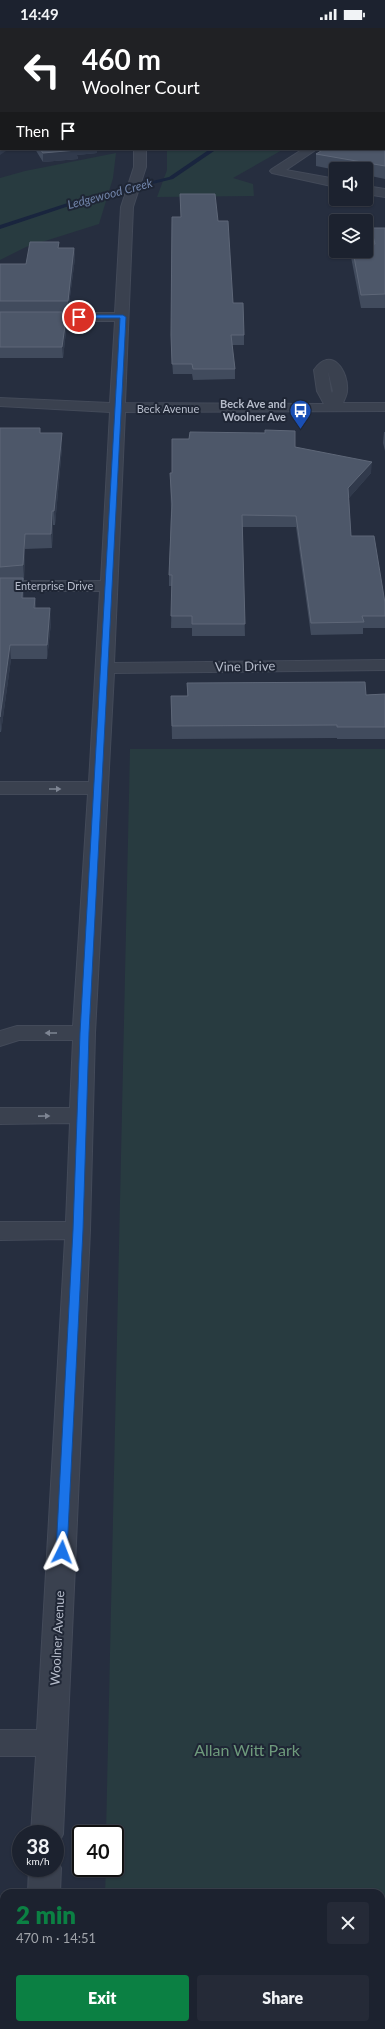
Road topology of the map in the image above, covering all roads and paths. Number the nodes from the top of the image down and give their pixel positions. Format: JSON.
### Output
{"nodes":[{"id":1,"x":140,"y":150,"type":"edge"},
{"id":2,"x":309,"y":150,"type":"edge"},
{"id":3,"x":329,"y":182,"type":"edge"},
{"id":4,"x":373,"y":191,"type":"edge"},
{"id":5,"x":385,"y":194,"type":"edge"},
{"id":6,"x":0,"y":317,"type":"edge"},
{"id":7,"x":123,"y":317,"type":"junction"},
{"id":8,"x":0,"y":402,"type":"edge"},
{"id":9,"x":118,"y":408,"type":"junction"},
{"id":10,"x":385,"y":408,"type":"edge"},
{"id":11,"x":0,"y":586,"type":"edge"},
{"id":12,"x":108,"y":586,"type":"junction"},
{"id":13,"x":385,"y":665,"type":"edge"},
{"id":14,"x":104,"y":668,"type":"junction"},
{"id":15,"x":8,"y":788,"type":"edge"},
{"id":16,"x":98,"y":788,"type":"junction"},
{"id":17,"x":84,"y":1033,"type":"junction"},
{"id":18,"x":0,"y":1039,"type":"edge"},
{"id":19,"x":0,"y":1116,"type":"edge"},
{"id":20,"x":82,"y":1116,"type":"junction"},
{"id":21,"x":78,"y":1230,"type":"junction"},
{"id":22,"x":0,"y":1231,"type":"edge"},
{"id":23,"x":0,"y":1743,"type":"edge"},
{"id":24,"x":52,"y":1743,"type":"junction"},
{"id":25,"x":47,"y":1825,"type":"edge"},
{"id":26,"x":45,"y":1877,"type":"edge"},
{"id":27,"x":44,"y":1889,"type":"edge"}],
"edges":[{"from":1,"to":7,"type":"street","name":"Woolner Avenue"},
{"from":2,"to":3,"type":"street"},
{"from":4,"to":5,"type":"street"},
{"from":6,"to":7,"type":"street"},
{"from":7,"to":9,"type":"street","name":"Woolner Avenue"},
{"from":8,"to":9,"type":"street","name":"Beck Avenue"},
{"from":9,"to":10,"type":"street","name":"Beck Avenue"},
{"from":9,"to":12,"type":"street","name":"Woolner Avenue"},
{"from":11,"to":12,"type":"street","name":"Enterprise Drive"},
{"from":12,"to":14,"type":"street","name":"Woolner Avenue"},
{"from":13,"to":14,"type":"street","name":"Vine Drive"},
{"from":14,"to":16,"type":"street","name":"Woolner Avenue"},
{"from":15,"to":16,"type":"street","one_way":true},
{"from":16,"to":17,"type":"street","name":"Woolner Avenue"},
{"from":17,"to":18,"type":"street","one_way":true},
{"from":17,"to":20,"type":"street","name":"Woolner Avenue"},
{"from":19,"to":20,"type":"street","one_way":true},
{"from":20,"to":21,"type":"street","name":"Woolner Avenue"},
{"from":21,"to":22,"type":"street"},
{"from":21,"to":24,"type":"street","name":"Woolner Avenue"},
{"from":23,"to":24,"type":"street"},
{"from":24,"to":25,"type":"street","name":"Woolner Avenue"},
{"from":26,"to":27,"type":"street"}]}
